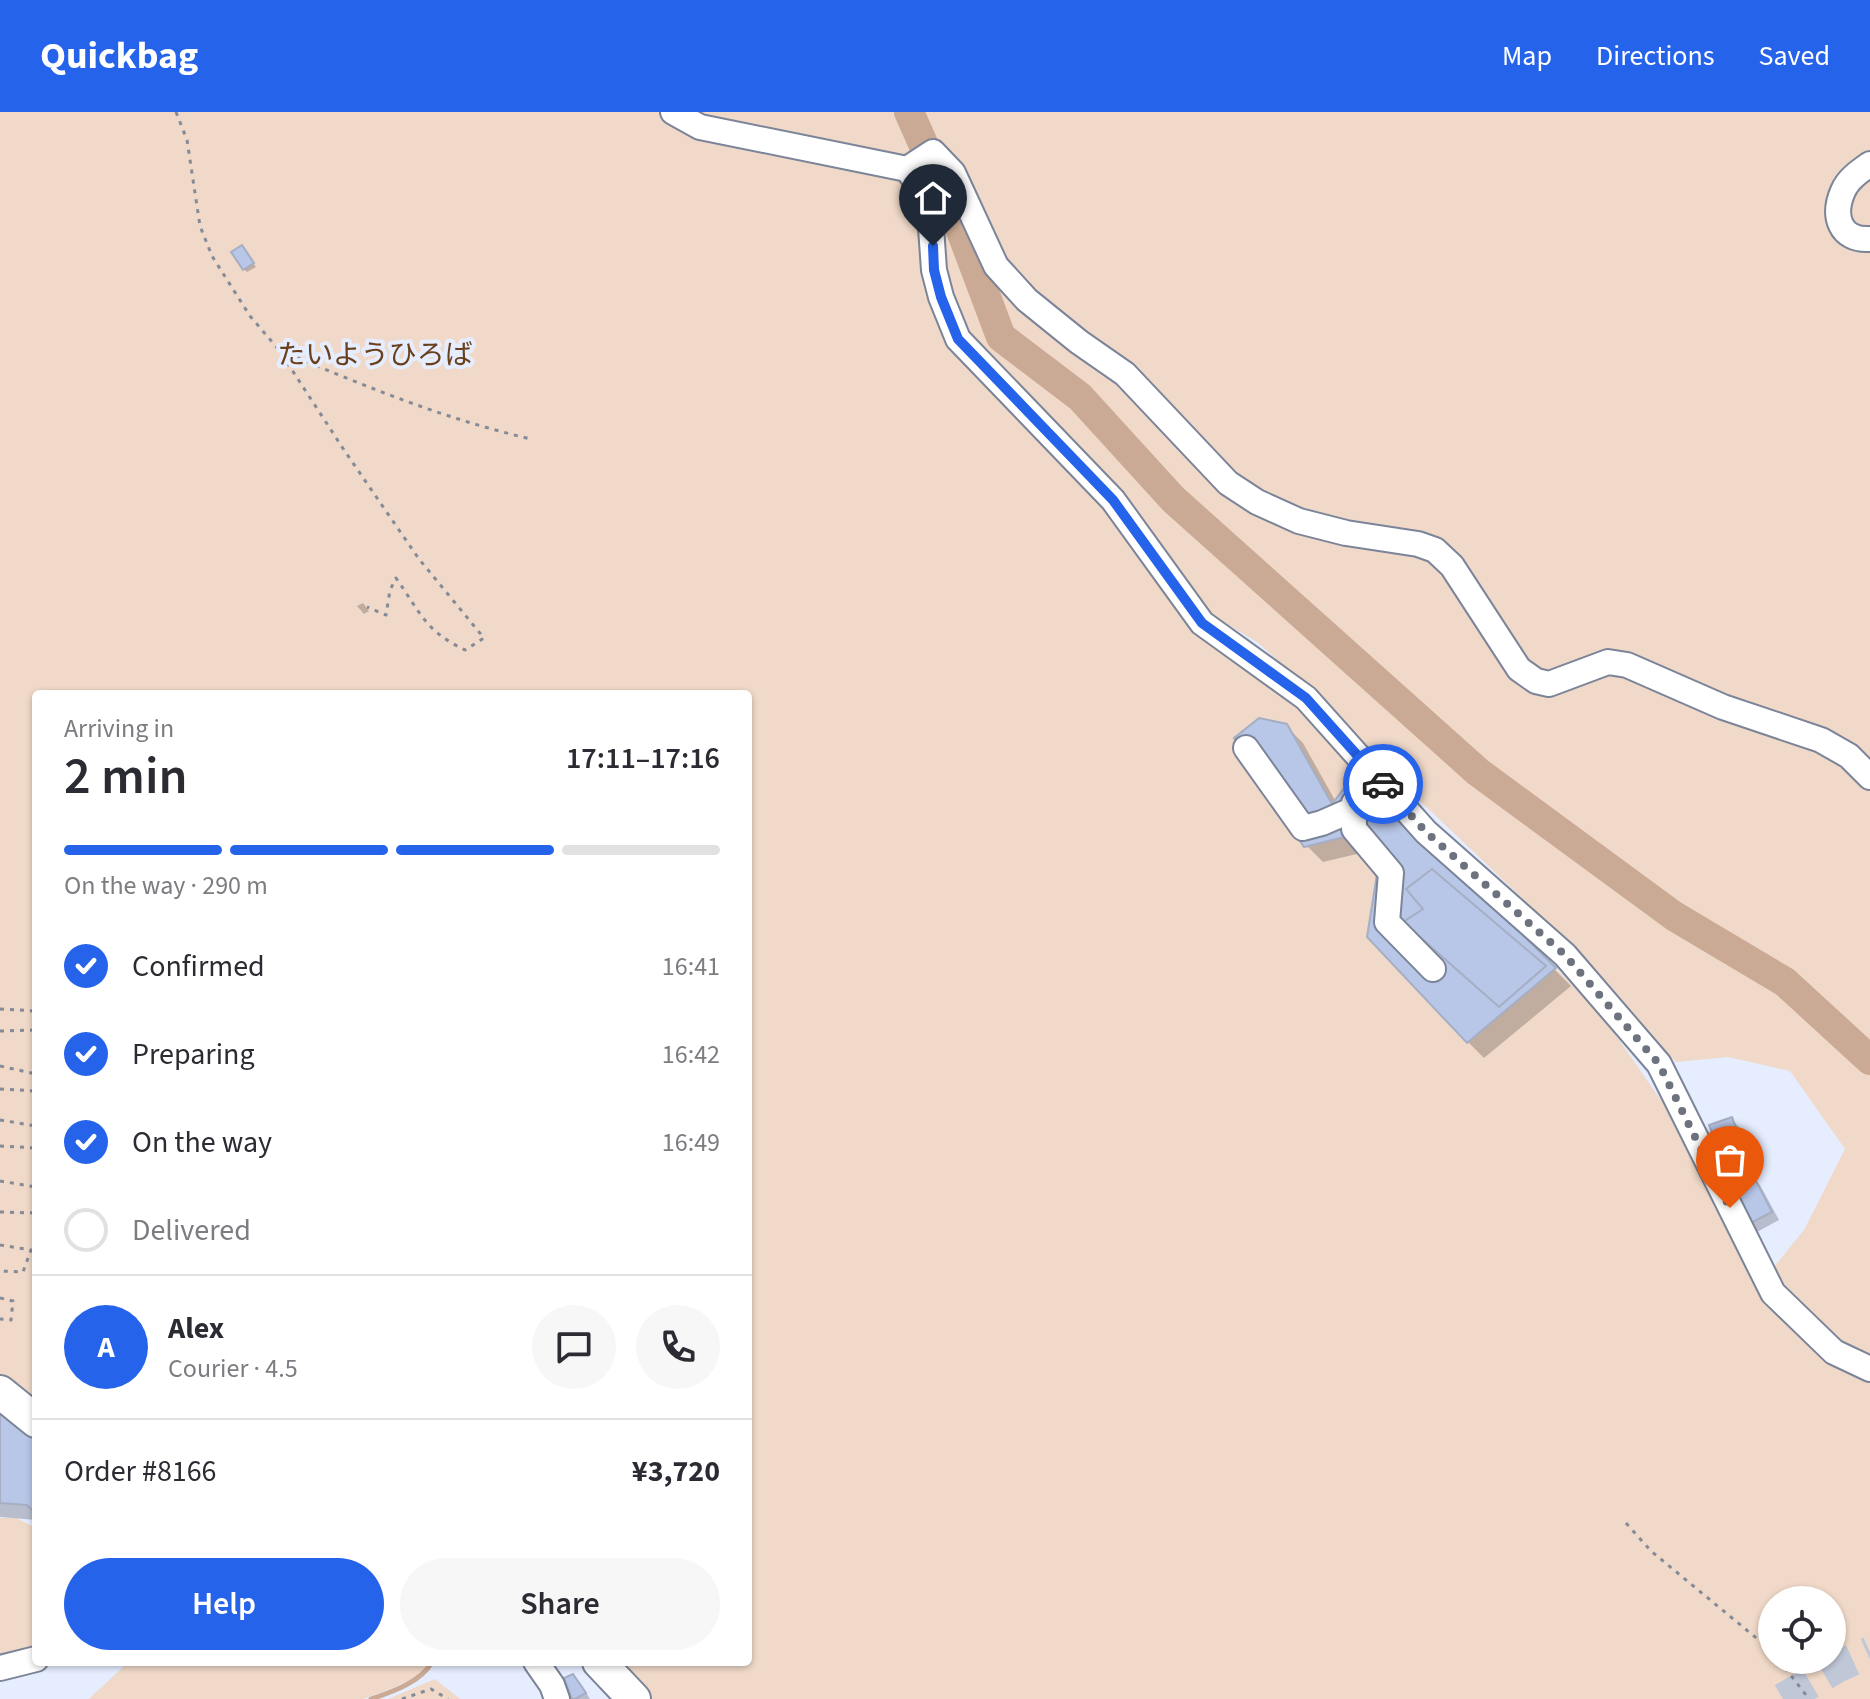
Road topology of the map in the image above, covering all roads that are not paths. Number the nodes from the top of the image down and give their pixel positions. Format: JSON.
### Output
{"nodes":[{"id":1,"x":673,"y":112,"type":"edge"},
{"id":2,"x":1870,"y":164,"type":"edge"},
{"id":3,"x":907,"y":169,"type":"junction"},
{"id":4,"x":1870,"y":239,"type":"edge"},
{"id":5,"x":1246,"y":748,"type":"dead end"},
{"id":6,"x":1870,"y":777,"type":"edge"},
{"id":7,"x":1379,"y":779,"type":"junction"},
{"id":8,"x":1354,"y":809,"type":"junction"},
{"id":9,"x":1433,"y":969,"type":"dead end"},
{"id":10,"x":1870,"y":1369,"type":"edge"},
{"id":11,"x":0,"y":1392,"type":"edge"},
{"id":12,"x":32,"y":1418,"type":"edge"},
{"id":13,"x":32,"y":1660,"type":"edge"},
{"id":14,"x":539,"y":1666,"type":"edge"},
{"id":15,"x":603,"y":1666,"type":"edge"},
{"id":16,"x":0,"y":1668,"type":"edge"},
{"id":17,"x":557,"y":1699,"type":"edge"},
{"id":18,"x":634,"y":1699,"type":"edge"}],
"edges":[{"from":1,"to":3,"type":"street"},
{"from":2,"to":4,"type":"street"},
{"from":3,"to":6,"type":"street"},
{"from":3,"to":7,"type":"street"},
{"from":5,"to":8,"type":"street"},
{"from":7,"to":8,"type":"street"},
{"from":7,"to":10,"type":"street"},
{"from":8,"to":9,"type":"street"},
{"from":11,"to":12,"type":"main road"},
{"from":13,"to":16,"type":"street"},
{"from":14,"to":17,"type":"street"},
{"from":15,"to":18,"type":"main road"}]}
